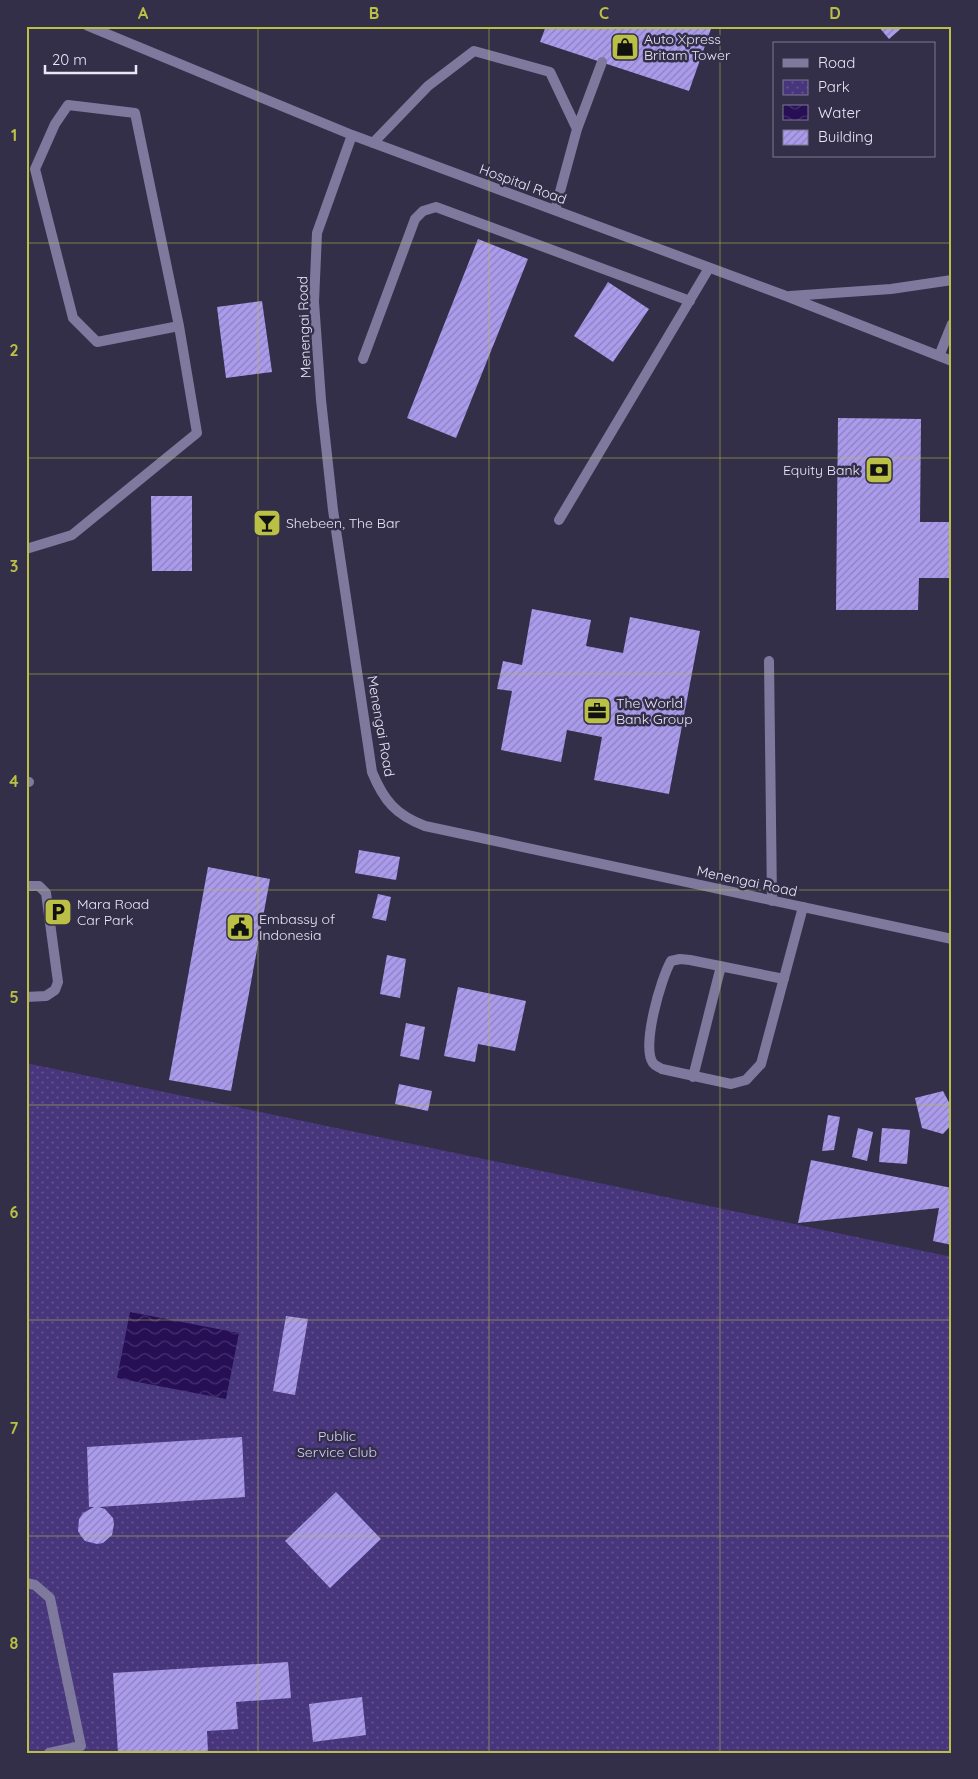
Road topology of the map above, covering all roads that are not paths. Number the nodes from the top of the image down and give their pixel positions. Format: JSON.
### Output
{"nodes":[{"id":1,"x":88,"y":26,"type":"edge"},
{"id":2,"x":602,"y":62,"type":"dead end"},
{"id":3,"x":577,"y":129,"type":"junction"},
{"id":4,"x":352,"y":135,"type":"junction"},
{"id":5,"x":373,"y":143,"type":"junction"},
{"id":6,"x":555,"y":210,"type":"junction"},
{"id":7,"x":709,"y":268,"type":"junction"},
{"id":8,"x":952,"y":280,"type":"edge"},
{"id":9,"x":786,"y":296,"type":"junction"},
{"id":10,"x":690,"y":301,"type":"junction"},
{"id":11,"x":952,"y":324,"type":"edge"},
{"id":12,"x":179,"y":326,"type":"junction"},
{"id":13,"x":939,"y":356,"type":"junction"},
{"id":14,"x":362,"y":359,"type":"dead end"},
{"id":15,"x":952,"y":361,"type":"edge"},
{"id":16,"x":559,"y":520,"type":"dead end"},
{"id":17,"x":26,"y":549,"type":"edge"},
{"id":18,"x":769,"y":661,"type":"dead end"},
{"id":19,"x":26,"y":886,"type":"edge"},
{"id":20,"x":772,"y":901,"type":"junction"},
{"id":21,"x":804,"y":908,"type":"junction"},
{"id":22,"x":952,"y":939,"type":"edge"},
{"id":23,"x":721,"y":966,"type":"junction"},
{"id":24,"x":784,"y":979,"type":"junction"},
{"id":25,"x":26,"y":998,"type":"edge"},
{"id":26,"x":693,"y":1077,"type":"junction"},
{"id":27,"x":26,"y":1583,"type":"edge"},
{"id":28,"x":85,"y":1749,"type":"edge"},
{"id":29,"x":49,"y":1753,"type":"edge"}],
"edges":[{"from":1,"to":4,"type":"street","name":"Hospital Road"},
{"from":2,"to":3,"type":"street"},
{"from":3,"to":5,"type":"street"},
{"from":3,"to":6,"type":"street"},
{"from":4,"to":5,"type":"street","name":"Hospital Road"},
{"from":4,"to":20,"type":"street","name":"Menengai Road"},
{"from":5,"to":6,"type":"street","name":"Hospital Road"},
{"from":6,"to":7,"type":"street","name":"Hospital Road"},
{"from":7,"to":9,"type":"street","name":"Hospital Road"},
{"from":7,"to":10,"type":"street"},
{"from":8,"to":9,"type":"street"},
{"from":9,"to":13,"type":"street","name":"Hospital Road"},
{"from":10,"to":14,"type":"street"},
{"from":10,"to":16,"type":"street"},
{"from":11,"to":13,"type":"street"},
{"from":12,"to":12,"type":"street"},
{"from":12,"to":17,"type":"street"},
{"from":13,"to":15,"type":"street","name":"Hospital Road"},
{"from":18,"to":20,"type":"street"},
{"from":19,"to":25,"type":"street"},
{"from":20,"to":21,"type":"street","name":"Menengai Road"},
{"from":21,"to":22,"type":"street","name":"Menengai Road"},
{"from":21,"to":24,"type":"street"},
{"from":23,"to":24,"type":"street"},
{"from":23,"to":26,"type":"street"},
{"from":23,"to":26,"type":"street"},
{"from":24,"to":26,"type":"street"},
{"from":27,"to":28,"type":"street"},
{"from":28,"to":29,"type":"street"}]}
